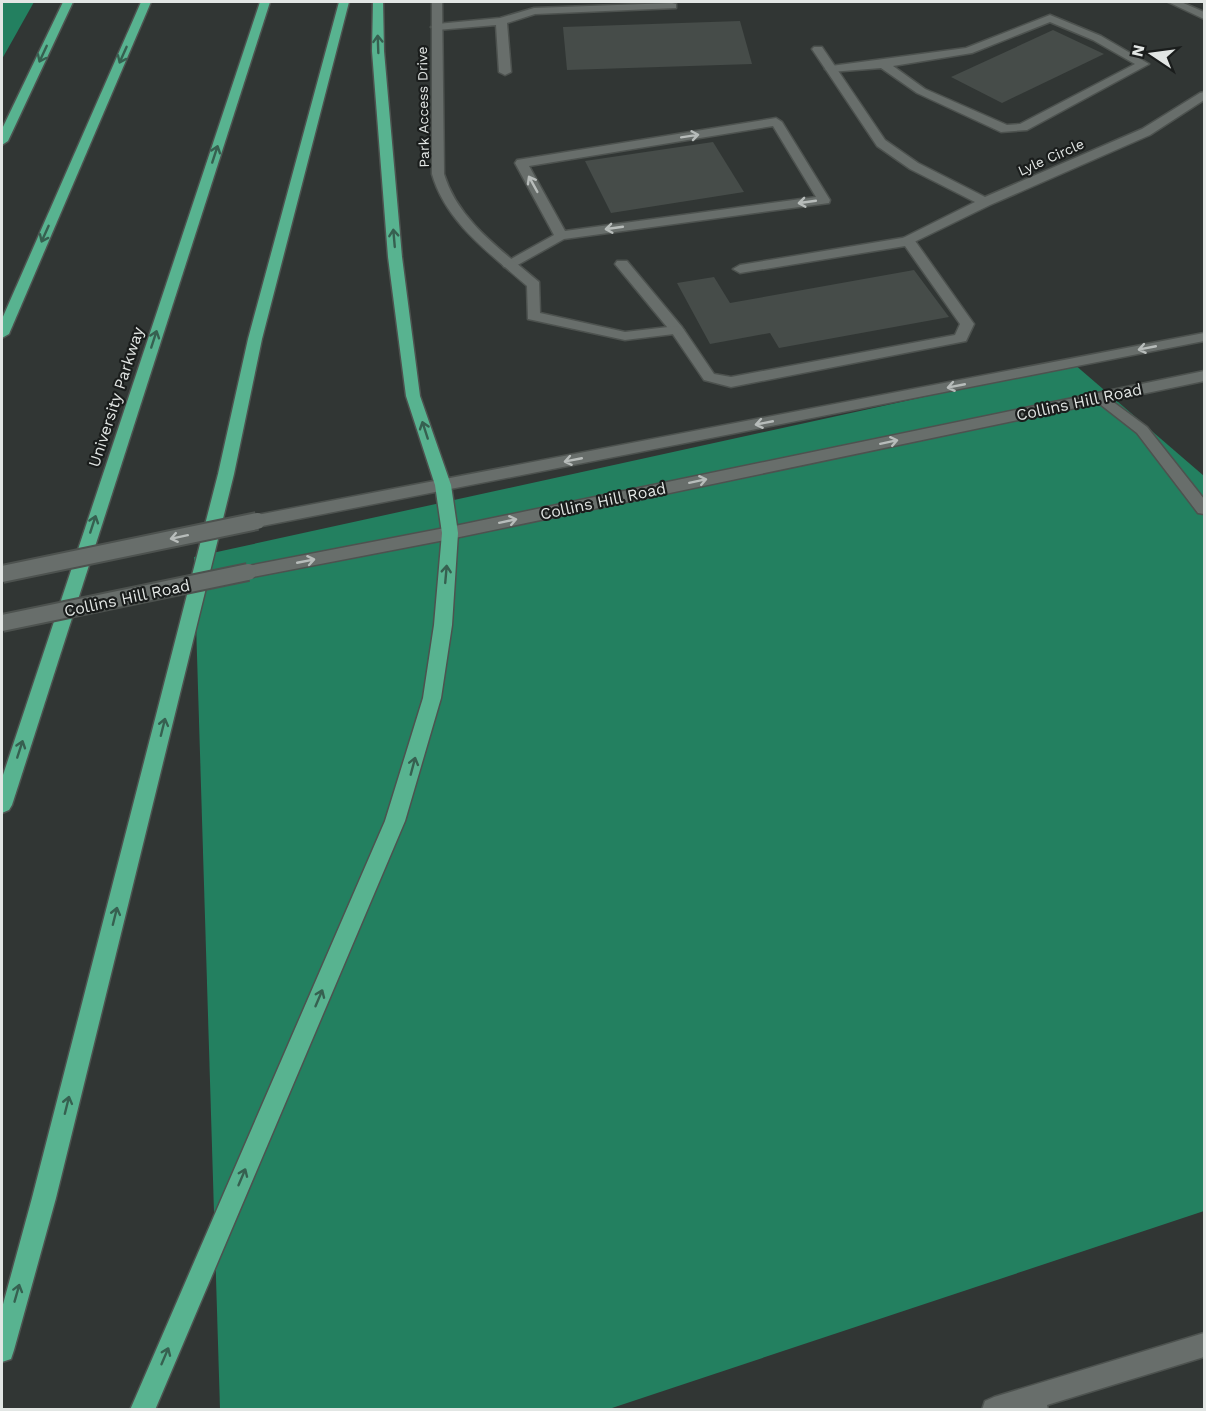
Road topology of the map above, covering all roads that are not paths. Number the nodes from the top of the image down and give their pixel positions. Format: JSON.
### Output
{"nodes":[{"id":1,"x":68,"y":2,"type":"edge"},
{"id":2,"x":146,"y":2,"type":"edge"},
{"id":3,"x":265,"y":2,"type":"edge"},
{"id":4,"x":344,"y":2,"type":"edge"},
{"id":5,"x":378,"y":2,"type":"edge"},
{"id":6,"x":437,"y":2,"type":"edge"},
{"id":7,"x":1173,"y":2,"type":"edge"},
{"id":8,"x":672,"y":6,"type":"dead end"},
{"id":9,"x":1204,"y":16,"type":"edge"},
{"id":10,"x":501,"y":21,"type":"junction"},
{"id":11,"x":437,"y":27,"type":"junction"},
{"id":12,"x":818,"y":49,"type":"dead end"},
{"id":13,"x":883,"y":64,"type":"junction"},
{"id":14,"x":831,"y":69,"type":"junction"},
{"id":15,"x":505,"y":72,"type":"dead end"},
{"id":16,"x":1204,"y":95,"type":"edge"},
{"id":17,"x":2,"y":141,"type":"edge"},
{"id":18,"x":984,"y":202,"type":"junction"},
{"id":19,"x":561,"y":236,"type":"junction"},
{"id":20,"x":908,"y":241,"type":"junction"},
{"id":21,"x":509,"y":264,"type":"junction"},
{"id":22,"x":622,"y":264,"type":"dead end"},
{"id":23,"x":740,"y":269,"type":"dead end"},
{"id":24,"x":677,"y":330,"type":"junction"},
{"id":25,"x":2,"y":334,"type":"edge"},
{"id":26,"x":1204,"y":337,"type":"edge"},
{"id":27,"x":1204,"y":376,"type":"edge"},
{"id":28,"x":1101,"y":398,"type":"junction"},
{"id":29,"x":443,"y":485,"type":"junction"},
{"id":30,"x":1204,"y":509,"type":"edge"},
{"id":31,"x":450,"y":533,"type":"junction"},
{"id":32,"x":2,"y":574,"type":"edge"},
{"id":33,"x":2,"y":623,"type":"edge"},
{"id":34,"x":2,"y":805,"type":"edge"},
{"id":35,"x":1204,"y":1345,"type":"edge"},
{"id":36,"x":2,"y":1350,"type":"edge"},
{"id":37,"x":1033,"y":1404,"type":"edge"},
{"id":38,"x":142,"y":1410,"type":"edge"},
{"id":39,"x":994,"y":1410,"type":"edge"}],
"edges":[{"from":1,"to":17,"type":"highway","one_way":true},
{"from":2,"to":25,"type":"highway","one_way":true},
{"from":34,"to":3,"type":"highway","name":"University Parkway","one_way":true},
{"from":36,"to":4,"type":"highway","one_way":true},
{"from":29,"to":5,"type":"highway","one_way":true},
{"from":6,"to":11,"type":"street","name":"Park Access Drive"},
{"from":7,"to":9,"type":"street"},
{"from":8,"to":10,"type":"street"},
{"from":10,"to":11,"type":"street"},
{"from":10,"to":15,"type":"street"},
{"from":11,"to":21,"type":"street","name":"Park Access Drive"},
{"from":12,"to":14,"type":"street"},
{"from":13,"to":13,"type":"street"},
{"from":13,"to":14,"type":"street"},
{"from":14,"to":18,"type":"street"},
{"from":16,"to":18,"type":"street","name":"Lyle Circle"},
{"from":18,"to":20,"type":"street","name":"Lyle Circle"},
{"from":19,"to":19,"type":"street","one_way":true},
{"from":19,"to":21,"type":"street"},
{"from":20,"to":23,"type":"street","name":"Lyle Circle"},
{"from":20,"to":24,"type":"street"},
{"from":21,"to":24,"type":"street","name":"Park Access Drive"},
{"from":22,"to":24,"type":"street"},
{"from":26,"to":29,"type":"street","one_way":true},
{"from":27,"to":28,"type":"street","name":"Collins Hill Road"},
{"from":28,"to":30,"type":"street"},
{"from":31,"to":28,"type":"street","name":"Collins Hill Road","one_way":true},
{"from":29,"to":31,"type":"highway"},
{"from":29,"to":32,"type":"street","one_way":true,"bridge":true},
{"from":33,"to":31,"type":"street","name":"Collins Hill Road","one_way":true,"bridge":true},
{"from":38,"to":31,"type":"highway","one_way":true},
{"from":35,"to":37,"type":"street"},
{"from":37,"to":39,"type":"street"}]}
